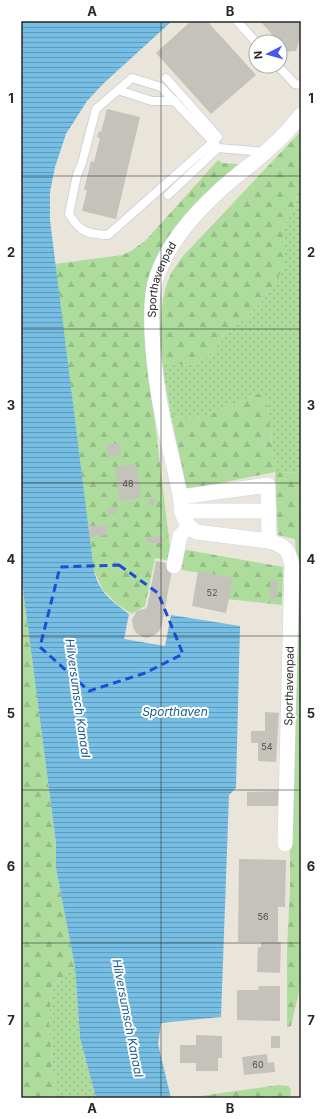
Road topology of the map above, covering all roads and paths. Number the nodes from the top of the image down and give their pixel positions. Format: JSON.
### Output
{"nodes":[{"id":1,"x":237,"y":21,"type":"edge"},
{"id":2,"x":249,"y":34,"type":"edge"},
{"id":3,"x":286,"y":74,"type":"edge"},
{"id":4,"x":166,"y":78,"type":"dead end"},
{"id":5,"x":301,"y":85,"type":"edge"},
{"id":6,"x":118,"y":90,"type":"junction"},
{"id":7,"x":175,"y":101,"type":"junction"},
{"id":8,"x":301,"y":115,"type":"edge"},
{"id":9,"x":216,"y":142,"type":"junction"},
{"id":10,"x":265,"y":152,"type":"junction"},
{"id":11,"x":168,"y":195,"type":"dead end"},
{"id":12,"x":181,"y":504,"type":"junction"},
{"id":13,"x":269,"y":511,"type":"junction"},
{"id":14,"x":189,"y":526,"type":"junction"},
{"id":15,"x":269,"y":541,"type":"junction"},
{"id":16,"x":174,"y":566,"type":"dead end"},
{"id":17,"x":285,"y":844,"type":"dead end"}],
"edges":[{"from":1,"to":2,"type":"lane"},
{"from":3,"to":5,"type":"lane"},
{"from":4,"to":9,"type":"lane"},
{"from":6,"to":7,"type":"lane"},
{"from":6,"to":7,"type":"lane"},
{"from":6,"to":9,"type":"lane"},
{"from":7,"to":9,"type":"lane"},
{"from":8,"to":10,"type":"street","name":"Sporthavenpad"},
{"from":9,"to":10,"type":"lane"},
{"from":9,"to":11,"type":"lane"},
{"from":10,"to":12,"type":"street","name":"Sporthavenpad"},
{"from":12,"to":13,"type":"street"},
{"from":12,"to":13,"type":"street"},
{"from":12,"to":14,"type":"street","name":"Sporthavenpad"},
{"from":13,"to":15,"type":"street"},
{"from":14,"to":15,"type":"street","name":"Sporthavenpad"},
{"from":14,"to":16,"type":"street"},
{"from":15,"to":17,"type":"street","name":"Sporthavenpad"}]}
